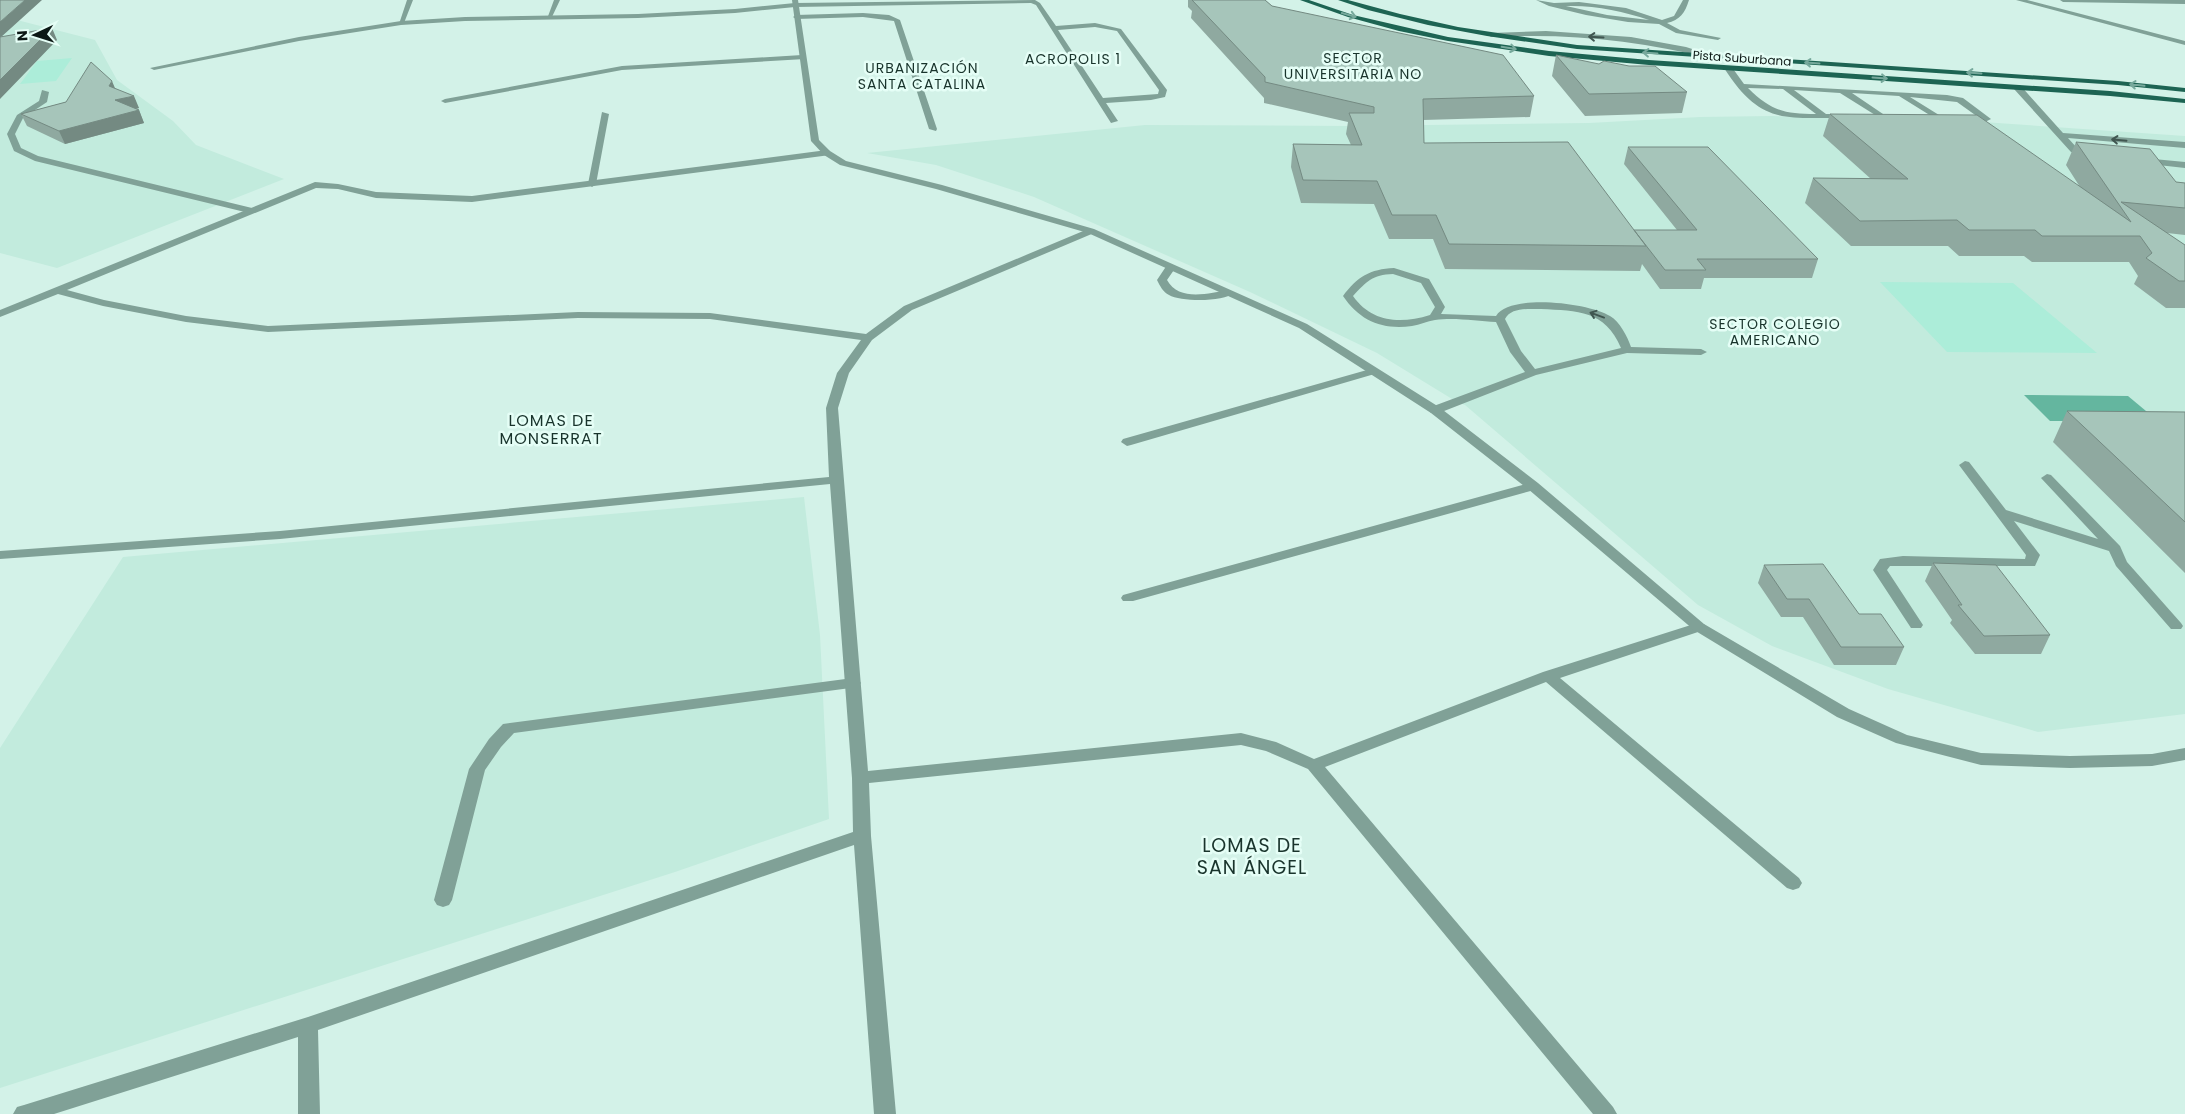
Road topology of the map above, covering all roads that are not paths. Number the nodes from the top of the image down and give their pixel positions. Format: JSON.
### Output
{"nodes":[{"id":1,"x":410,"y":0,"type":"edge"},
{"id":2,"x":557,"y":0,"type":"edge"},
{"id":3,"x":1303,"y":0,"type":"edge"},
{"id":4,"x":1341,"y":0,"type":"edge"},
{"id":5,"x":1539,"y":0,"type":"edge"},
{"id":6,"x":1686,"y":0,"type":"edge"},
{"id":7,"x":2019,"y":0,"type":"edge"},
{"id":8,"x":2063,"y":0,"type":"edge"},
{"id":9,"x":2185,"y":2,"type":"edge"},
{"id":10,"x":1551,"y":5,"type":"junction"},
{"id":11,"x":795,"y":8,"type":"edge"},
{"id":12,"x":550,"y":18,"type":"junction"},
{"id":13,"x":1613,"y":18,"type":"junction"},
{"id":14,"x":1659,"y":21,"type":"junction"},
{"id":15,"x":401,"y":23,"type":"junction"},
{"id":16,"x":1054,"y":28,"type":"junction"},
{"id":17,"x":1633,"y":30,"type":"junction"},
{"id":18,"x":1491,"y":35,"type":"junction"},
{"id":19,"x":1616,"y":38,"type":"junction"},
{"id":20,"x":1718,"y":38,"type":"dead end"},
{"id":21,"x":2185,"y":43,"type":"edge"},
{"id":22,"x":802,"y":56,"type":"junction"},
{"id":23,"x":1713,"y":57,"type":"junction"},
{"id":24,"x":154,"y":68,"type":"dead end"},
{"id":25,"x":1728,"y":68,"type":"junction"},
{"id":26,"x":1985,"y":85,"type":"junction"},
{"id":27,"x":1741,"y":86,"type":"junction"},
{"id":28,"x":1785,"y":87,"type":"junction"},
{"id":29,"x":2017,"y":87,"type":"junction"},
{"id":30,"x":1842,"y":90,"type":"junction"},
{"id":31,"x":2185,"y":90,"type":"edge"},
{"id":32,"x":45,"y":92,"type":"dead end"},
{"id":33,"x":1899,"y":93,"type":"junction"},
{"id":34,"x":2185,"y":99,"type":"edge"},
{"id":35,"x":445,"y":101,"type":"dead end"},
{"id":36,"x":1100,"y":101,"type":"junction"},
{"id":37,"x":605,"y":114,"type":"dead end"},
{"id":38,"x":1823,"y":116,"type":"junction"},
{"id":39,"x":1880,"y":116,"type":"junction"},
{"id":40,"x":1889,"y":116,"type":"edge"},
{"id":41,"x":1921,"y":116,"type":"edge"},
{"id":42,"x":1936,"y":117,"type":"junction"},
{"id":43,"x":1946,"y":118,"type":"edge"},
{"id":44,"x":1954,"y":118,"type":"edge"},
{"id":45,"x":1114,"y":121,"type":"dead end"},
{"id":46,"x":933,"y":129,"type":"dead end"},
{"id":47,"x":2062,"y":135,"type":"junction"},
{"id":48,"x":13,"y":139,"type":"junction"},
{"id":49,"x":0,"y":140,"type":"edge"},
{"id":50,"x":2185,"y":145,"type":"edge"},
{"id":51,"x":827,"y":153,"type":"junction"},
{"id":52,"x":2103,"y":158,"type":"edge"},
{"id":53,"x":2130,"y":160,"type":"edge"},
{"id":54,"x":2185,"y":165,"type":"edge"},
{"id":55,"x":592,"y":184,"type":"junction"},
{"id":56,"x":249,"y":210,"type":"junction"},
{"id":57,"x":1092,"y":231,"type":"junction"},
{"id":58,"x":1171,"y":267,"type":"junction"},
{"id":59,"x":55,"y":290,"type":"junction"},
{"id":60,"x":1230,"y":293,"type":"junction"},
{"id":61,"x":0,"y":314,"type":"edge"},
{"id":62,"x":1434,"y":316,"type":"junction"},
{"id":63,"x":1500,"y":319,"type":"junction"},
{"id":64,"x":868,"y":338,"type":"junction"},
{"id":65,"x":1627,"y":350,"type":"junction"},
{"id":66,"x":1701,"y":352,"type":"dead end"},
{"id":67,"x":1374,"y":370,"type":"junction"},
{"id":68,"x":1532,"y":373,"type":"junction"},
{"id":69,"x":1435,"y":410,"type":"junction"},
{"id":70,"x":1126,"y":442,"type":"dead end"},
{"id":71,"x":1965,"y":465,"type":"dead end"},
{"id":72,"x":2047,"y":478,"type":"dead end"},
{"id":73,"x":836,"y":480,"type":"junction"},
{"id":74,"x":1534,"y":486,"type":"junction"},
{"id":75,"x":2001,"y":513,"type":"junction"},
{"id":76,"x":2115,"y":549,"type":"junction"},
{"id":77,"x":0,"y":555,"type":"edge"},
{"id":78,"x":1128,"y":598,"type":"dead end"},
{"id":79,"x":1916,"y":625,"type":"dead end"},
{"id":80,"x":2176,"y":626,"type":"dead end"},
{"id":81,"x":1699,"y":627,"type":"junction"},
{"id":82,"x":1548,"y":676,"type":"junction"},
{"id":83,"x":853,"y":683,"type":"junction"},
{"id":84,"x":2185,"y":754,"type":"edge"},
{"id":85,"x":1314,"y":765,"type":"junction"},
{"id":86,"x":860,"y":778,"type":"junction"},
{"id":87,"x":862,"y":836,"type":"junction"},
{"id":88,"x":1792,"y":882,"type":"dead end"},
{"id":89,"x":443,"y":900,"type":"dead end"},
{"id":90,"x":308,"y":1025,"type":"junction"},
{"id":91,"x":24,"y":1114,"type":"edge"},
{"id":92,"x":309,"y":1114,"type":"edge"},
{"id":93,"x":885,"y":1114,"type":"edge"},
{"id":94,"x":1606,"y":1114,"type":"edge"}],
"edges":[{"from":1,"to":15,"type":"street"},
{"from":2,"to":12,"type":"street"},
{"from":3,"to":25,"type":"main road","name":"Pista Suburbana","one_way":true},
{"from":4,"to":18,"type":"main road","name":"Pista Suburbana"},
{"from":5,"to":10,"type":"street"},
{"from":6,"to":14,"type":"street"},
{"from":7,"to":21,"type":"street"},
{"from":8,"to":9,"type":"street"},
{"from":10,"to":13,"type":"street"},
{"from":10,"to":14,"type":"street"},
{"from":11,"to":12,"type":"street"},
{"from":11,"to":16,"type":"street"},
{"from":11,"to":22,"type":"street"},
{"from":11,"to":46,"type":"street"},
{"from":12,"to":15,"type":"street"},
{"from":13,"to":17,"type":"street"},
{"from":13,"to":19,"type":"street"},
{"from":14,"to":17,"type":"street"},
{"from":14,"to":20,"type":"street"},
{"from":15,"to":24,"type":"street"},
{"from":16,"to":36,"type":"street"},
{"from":16,"to":36,"type":"street"},
{"from":17,"to":19,"type":"street"},
{"from":17,"to":23,"type":"street"},
{"from":19,"to":18,"type":"street","one_way":true},
{"from":23,"to":18,"type":"main road","name":"Pista Suburbana","one_way":true},
{"from":22,"to":35,"type":"street"},
{"from":22,"to":51,"type":"street"},
{"from":31,"to":23,"type":"main road","name":"Pista Suburbana","one_way":true},
{"from":25,"to":26,"type":"main road","name":"Pista Suburbana","one_way":true},
{"from":25,"to":27,"type":"street"},
{"from":26,"to":29,"type":"main road","name":"Pista Suburbana"},
{"from":26,"to":34,"type":"main road"},
{"from":27,"to":28,"type":"street"},
{"from":27,"to":38,"type":"street"},
{"from":28,"to":30,"type":"street"},
{"from":28,"to":38,"type":"street"},
{"from":29,"to":34,"type":"main road","name":"Pista Suburbana"},
{"from":29,"to":47,"type":"street"},
{"from":30,"to":33,"type":"street"},
{"from":30,"to":39,"type":"street"},
{"from":32,"to":48,"type":"street"},
{"from":33,"to":42,"type":"street"},
{"from":33,"to":44,"type":"street"},
{"from":36,"to":45,"type":"street"},
{"from":37,"to":55,"type":"street"},
{"from":38,"to":39,"type":"street"},
{"from":39,"to":40,"type":"street"},
{"from":41,"to":42,"type":"street"},
{"from":42,"to":43,"type":"street"},
{"from":50,"to":47,"type":"street","one_way":true},
{"from":47,"to":52,"type":"street"},
{"from":48,"to":49,"type":"street"},
{"from":48,"to":56,"type":"street"},
{"from":51,"to":55,"type":"street"},
{"from":51,"to":57,"type":"street"},
{"from":53,"to":54,"type":"street"},
{"from":55,"to":56,"type":"street"},
{"from":56,"to":59,"type":"street"},
{"from":57,"to":58,"type":"street"},
{"from":57,"to":64,"type":"street"},
{"from":58,"to":60,"type":"street"},
{"from":58,"to":60,"type":"street"},
{"from":59,"to":61,"type":"street"},
{"from":59,"to":64,"type":"street"},
{"from":60,"to":67,"type":"street"},
{"from":62,"to":62,"type":"street"},
{"from":62,"to":63,"type":"street"},
{"from":65,"to":63,"type":"street","one_way":true},
{"from":63,"to":68,"type":"street"},
{"from":64,"to":73,"type":"street"},
{"from":65,"to":66,"type":"street"},
{"from":65,"to":68,"type":"street"},
{"from":67,"to":69,"type":"street"},
{"from":67,"to":70,"type":"street"},
{"from":68,"to":69,"type":"street"},
{"from":69,"to":74,"type":"street"},
{"from":71,"to":75,"type":"street"},
{"from":72,"to":76,"type":"street"},
{"from":73,"to":77,"type":"street"},
{"from":73,"to":83,"type":"street"},
{"from":74,"to":78,"type":"street"},
{"from":74,"to":81,"type":"street"},
{"from":75,"to":76,"type":"street"},
{"from":75,"to":79,"type":"street"},
{"from":76,"to":80,"type":"street"},
{"from":81,"to":82,"type":"street"},
{"from":81,"to":84,"type":"street"},
{"from":82,"to":85,"type":"street"},
{"from":82,"to":88,"type":"street"},
{"from":83,"to":86,"type":"street"},
{"from":83,"to":89,"type":"street"},
{"from":85,"to":86,"type":"street"},
{"from":85,"to":94,"type":"street"},
{"from":86,"to":87,"type":"street"},
{"from":87,"to":90,"type":"street"},
{"from":87,"to":93,"type":"street"},
{"from":90,"to":91,"type":"street"},
{"from":90,"to":92,"type":"street"}]}
